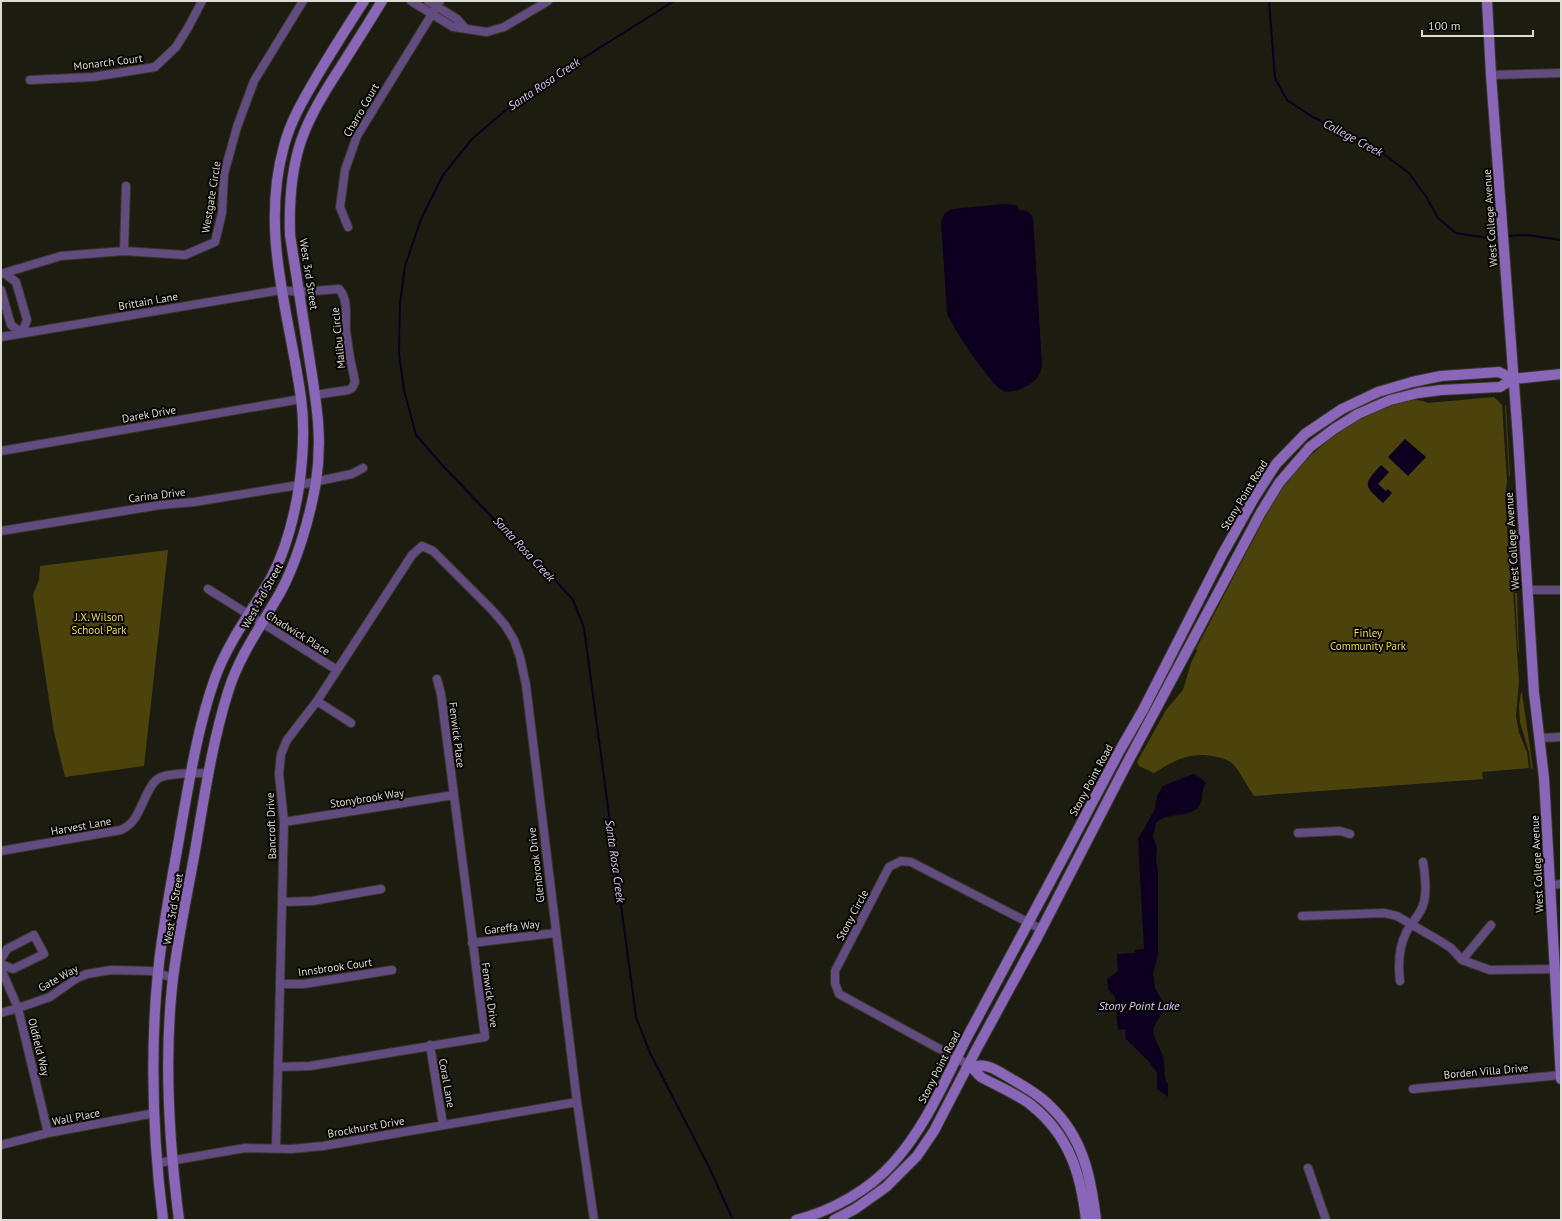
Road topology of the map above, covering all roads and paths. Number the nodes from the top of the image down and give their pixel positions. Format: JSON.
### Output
{"nodes":[{"id":1,"x":202,"y":1,"type":"edge"},
{"id":2,"x":303,"y":1,"type":"edge"},
{"id":3,"x":364,"y":1,"type":"edge"},
{"id":4,"x":382,"y":1,"type":"edge"},
{"id":5,"x":410,"y":1,"type":"edge"},
{"id":6,"x":428,"y":1,"type":"edge"},
{"id":7,"x":548,"y":1,"type":"edge"},
{"id":8,"x":1487,"y":1,"type":"edge"},
{"id":9,"x":438,"y":4,"type":"edge"},
{"id":10,"x":432,"y":14,"type":"junction"},
{"id":11,"x":465,"y":28,"type":"junction"},
{"id":12,"x":1561,"y":73,"type":"edge"},
{"id":13,"x":1491,"y":76,"type":"junction"},
{"id":14,"x":30,"y":80,"type":"dead end"},
{"id":15,"x":126,"y":186,"type":"dead end"},
{"id":16,"x":348,"y":227,"type":"dead end"},
{"id":17,"x":124,"y":251,"type":"junction"},
{"id":18,"x":2,"y":276,"type":"edge"},
{"id":19,"x":1,"y":290,"type":"edge"},
{"id":20,"x":282,"y":290,"type":"junction"},
{"id":21,"x":299,"y":292,"type":"junction"},
{"id":22,"x":22,"y":333,"type":"junction"},
{"id":23,"x":1,"y":337,"type":"edge"},
{"id":24,"x":1561,"y":374,"type":"edge"},
{"id":25,"x":1514,"y":379,"type":"junction"},
{"id":26,"x":1412,"y":382,"type":"junction"},
{"id":27,"x":315,"y":395,"type":"junction"},
{"id":28,"x":301,"y":399,"type":"junction"},
{"id":29,"x":1364,"y":412,"type":"junction"},
{"id":30,"x":1,"y":451,"type":"edge"},
{"id":31,"x":363,"y":468,"type":"dead end"},
{"id":32,"x":316,"y":481,"type":"junction"},
{"id":33,"x":299,"y":485,"type":"junction"},
{"id":34,"x":1,"y":530,"type":"edge"},
{"id":35,"x":422,"y":546,"type":"joint"},
{"id":36,"x":208,"y":588,"type":"dead end"},
{"id":37,"x":1528,"y":590,"type":"junction"},
{"id":38,"x":1561,"y":590,"type":"edge"},
{"id":39,"x":248,"y":614,"type":"junction"},
{"id":40,"x":262,"y":622,"type":"junction"},
{"id":41,"x":337,"y":670,"type":"junction"},
{"id":42,"x":437,"y":679,"type":"dead end"},
{"id":43,"x":317,"y":701,"type":"junction"},
{"id":44,"x":351,"y":723,"type":"dead end"},
{"id":45,"x":1561,"y":737,"type":"edge"},
{"id":46,"x":1540,"y":738,"type":"junction"},
{"id":47,"x":209,"y":773,"type":"junction"},
{"id":48,"x":191,"y":774,"type":"junction"},
{"id":49,"x":454,"y":795,"type":"junction"},
{"id":50,"x":284,"y":822,"type":"junction"},
{"id":51,"x":1298,"y":833,"type":"dead end"},
{"id":52,"x":1350,"y":834,"type":"dead end"},
{"id":53,"x":1,"y":850,"type":"edge"},
{"id":54,"x":1423,"y":862,"type":"dead end"},
{"id":55,"x":1561,"y":884,"type":"edge"},
{"id":56,"x":1550,"y":885,"type":"junction"},
{"id":57,"x":381,"y":889,"type":"dead end"},
{"id":58,"x":282,"y":902,"type":"junction"},
{"id":59,"x":1302,"y":916,"type":"dead end"},
{"id":60,"x":1029,"y":923,"type":"junction"},
{"id":61,"x":1412,"y":925,"type":"junction"},
{"id":62,"x":1492,"y":925,"type":"dead end"},
{"id":63,"x":1041,"y":929,"type":"junction"},
{"id":64,"x":555,"y":933,"type":"junction"},
{"id":65,"x":472,"y":943,"type":"junction"},
{"id":66,"x":1,"y":959,"type":"edge"},
{"id":67,"x":1462,"y":960,"type":"junction"},
{"id":68,"x":1,"y":964,"type":"edge"},
{"id":69,"x":1,"y":969,"type":"edge"},
{"id":70,"x":1556,"y":969,"type":"junction"},
{"id":71,"x":392,"y":970,"type":"dead end"},
{"id":72,"x":158,"y":972,"type":"junction"},
{"id":73,"x":173,"y":978,"type":"junction"},
{"id":74,"x":1400,"y":981,"type":"dead end"},
{"id":75,"x":280,"y":984,"type":"junction"},
{"id":76,"x":18,"y":1008,"type":"junction"},
{"id":77,"x":1,"y":1013,"type":"edge"},
{"id":78,"x":1560,"y":1035,"type":"edge"},
{"id":79,"x":430,"y":1045,"type":"junction"},
{"id":80,"x":956,"y":1059,"type":"junction"},
{"id":81,"x":971,"y":1066,"type":"junction"},
{"id":82,"x":278,"y":1067,"type":"junction"},
{"id":83,"x":1561,"y":1075,"type":"edge"},
{"id":84,"x":1561,"y":1079,"type":"edge"},
{"id":85,"x":1413,"y":1088,"type":"dead end"},
{"id":86,"x":576,"y":1102,"type":"junction"},
{"id":87,"x":156,"y":1113,"type":"junction"},
{"id":88,"x":443,"y":1125,"type":"junction"},
{"id":89,"x":48,"y":1133,"type":"junction"},
{"id":90,"x":1,"y":1145,"type":"edge"},
{"id":91,"x":276,"y":1148,"type":"junction"},
{"id":92,"x":172,"y":1162,"type":"junction"},
{"id":93,"x":158,"y":1164,"type":"junction"},
{"id":94,"x":1308,"y":1168,"type":"dead end"},
{"id":95,"x":163,"y":1220,"type":"edge"},
{"id":96,"x":179,"y":1220,"type":"edge"},
{"id":97,"x":594,"y":1220,"type":"edge"},
{"id":98,"x":796,"y":1220,"type":"edge"},
{"id":99,"x":834,"y":1220,"type":"edge"},
{"id":100,"x":1086,"y":1220,"type":"edge"},
{"id":101,"x":1096,"y":1220,"type":"edge"},
{"id":102,"x":1326,"y":1220,"type":"edge"}],
"edges":[{"from":1,"to":14,"type":"street","name":"Monarch Court"},
{"from":2,"to":17,"type":"street","name":"Westgate Circle"},
{"from":3,"to":20,"type":"main road","name":"West 3rd Street"},
{"from":4,"to":21,"type":"main road","name":"West 3rd Street"},
{"from":5,"to":10,"type":"street"},
{"from":6,"to":9,"type":"street"},
{"from":7,"to":11,"type":"street"},
{"from":8,"to":13,"type":"main road","name":"West College Avenue"},
{"from":9,"to":10,"type":"street","name":"Charro Court"},
{"from":9,"to":11,"type":"street"},
{"from":10,"to":11,"type":"street"},
{"from":10,"to":16,"type":"street","name":"Charro Court"},
{"from":12,"to":13,"type":"street"},
{"from":13,"to":25,"type":"main road","name":"West College Avenue"},
{"from":15,"to":17,"type":"street"},
{"from":17,"to":18,"type":"street","name":"Westgate Circle"},
{"from":18,"to":22,"type":"street"},
{"from":19,"to":22,"type":"street"},
{"from":20,"to":21,"type":"street","name":"Brittain Lane"},
{"from":20,"to":22,"type":"street","name":"Brittain Lane"},
{"from":20,"to":28,"type":"main road","name":"West 3rd Street"},
{"from":21,"to":27,"type":"main road","name":"West 3rd Street"},
{"from":21,"to":27,"type":"street","name":"Malibu Circle"},
{"from":22,"to":23,"type":"street","name":"Brittain Lane"},
{"from":24,"to":25,"type":"main road"},
{"from":25,"to":26,"type":"main road","name":"Stony Point Road"},
{"from":25,"to":29,"type":"main road"},
{"from":25,"to":37,"type":"main road","name":"West College Avenue"},
{"from":26,"to":29,"type":"main road"},
{"from":26,"to":60,"type":"main road","name":"Stony Point Road"},
{"from":27,"to":32,"type":"main road","name":"West 3rd Street"},
{"from":28,"to":30,"type":"street","name":"Darek Drive"},
{"from":28,"to":33,"type":"main road","name":"West 3rd Street"},
{"from":29,"to":63,"type":"main road"},
{"from":31,"to":32,"type":"street","name":"Carina Drive"},
{"from":32,"to":33,"type":"street","name":"Carina Drive"},
{"from":32,"to":40,"type":"main road","name":"West 3rd Street"},
{"from":33,"to":34,"type":"street","name":"Carina Drive"},
{"from":33,"to":39,"type":"main road","name":"West 3rd Street"},
{"from":35,"to":41,"type":"street","name":"Bancroft Drive"},
{"from":35,"to":64,"type":"street","name":"Glenbrook Drive"},
{"from":36,"to":39,"type":"street","name":"Chadwick Place"},
{"from":37,"to":38,"type":"street"},
{"from":37,"to":46,"type":"main road","name":"West College Avenue"},
{"from":39,"to":40,"type":"street","name":"Chadwick Place"},
{"from":39,"to":48,"type":"main road","name":"West 3rd Street"},
{"from":40,"to":41,"type":"street","name":"Chadwick Place"},
{"from":40,"to":47,"type":"main road","name":"West 3rd Street"},
{"from":41,"to":43,"type":"street","name":"Bancroft Drive"},
{"from":42,"to":49,"type":"street","name":"Fenwick Place"},
{"from":43,"to":44,"type":"street"},
{"from":43,"to":50,"type":"street","name":"Bancroft Drive"},
{"from":45,"to":46,"type":"street"},
{"from":46,"to":56,"type":"main road","name":"West College Avenue"},
{"from":47,"to":48,"type":"street","name":"Harvest Lane"},
{"from":47,"to":73,"type":"main road","name":"West 3rd Street"},
{"from":48,"to":53,"type":"street","name":"Harvest Lane"},
{"from":48,"to":72,"type":"main road","name":"West 3rd Street"},
{"from":49,"to":50,"type":"street","name":"Stonybrook Way"},
{"from":49,"to":65,"type":"street","name":"Fenwick Drive"},
{"from":50,"to":58,"type":"street","name":"Bancroft Drive"},
{"from":51,"to":52,"type":"street"},
{"from":54,"to":61,"type":"street"},
{"from":55,"to":56,"type":"street"},
{"from":56,"to":70,"type":"main road","name":"West College Avenue"},
{"from":57,"to":58,"type":"street"},
{"from":58,"to":75,"type":"street","name":"Bancroft Drive"},
{"from":59,"to":61,"type":"street"},
{"from":60,"to":63,"type":"street","name":"Stony Circle"},
{"from":60,"to":80,"type":"main road","name":"Stony Point Road"},
{"from":60,"to":80,"type":"street","name":"Stony Circle"},
{"from":61,"to":67,"type":"street"},
{"from":61,"to":74,"type":"street"},
{"from":62,"to":67,"type":"street"},
{"from":63,"to":81,"type":"main road"},
{"from":64,"to":65,"type":"street","name":"Gareffa Way"},
{"from":64,"to":86,"type":"street","name":"Glenbrook Drive"},
{"from":65,"to":79,"type":"street","name":"Fenwick Drive"},
{"from":66,"to":68,"type":"street"},
{"from":67,"to":70,"type":"street"},
{"from":69,"to":76,"type":"street","name":"Oldfield Way"},
{"from":70,"to":78,"type":"main road","name":"West College Avenue"},
{"from":71,"to":75,"type":"street","name":"Innsbrook Court"},
{"from":72,"to":73,"type":"street","name":"Gate Way"},
{"from":72,"to":76,"type":"street","name":"Gate Way"},
{"from":72,"to":87,"type":"main road","name":"West 3rd Street"},
{"from":73,"to":92,"type":"main road","name":"West 3rd Street"},
{"from":75,"to":82,"type":"street","name":"Bancroft Drive"},
{"from":76,"to":77,"type":"street","name":"Gate Way"},
{"from":76,"to":89,"type":"street","name":"Oldfield Way"},
{"from":78,"to":83,"type":"main road","name":"West College Avenue"},
{"from":79,"to":82,"type":"street","name":"Fenwick Drive"},
{"from":79,"to":88,"type":"street","name":"Coral Lane"},
{"from":80,"to":81,"type":"street","name":"Stony Circle"},
{"from":80,"to":98,"type":"main road","name":"Stony Point Road"},
{"from":81,"to":99,"type":"main road"},
{"from":81,"to":100,"type":"main road"},
{"from":81,"to":101,"type":"main road"},
{"from":82,"to":91,"type":"street","name":"Bancroft Drive"},
{"from":83,"to":84,"type":"main road","name":"West College Avenue"},
{"from":83,"to":85,"type":"street","name":"Borden Villa Drive"},
{"from":86,"to":88,"type":"street","name":"Brockhurst Drive"},
{"from":86,"to":97,"type":"street","name":"Glenbrook Drive"},
{"from":87,"to":89,"type":"street","name":"Wall Place"},
{"from":87,"to":93,"type":"main road","name":"West 3rd Street"},
{"from":88,"to":91,"type":"street","name":"Brockhurst Drive"},
{"from":89,"to":90,"type":"street","name":"Wall Place"},
{"from":91,"to":92,"type":"street","name":"Brockhurst Drive"},
{"from":92,"to":93,"type":"street","name":"Brockhurst Drive"},
{"from":92,"to":96,"type":"main road","name":"West 3rd Street"},
{"from":93,"to":95,"type":"main road","name":"West 3rd Street"},
{"from":94,"to":102,"type":"street"}]}
